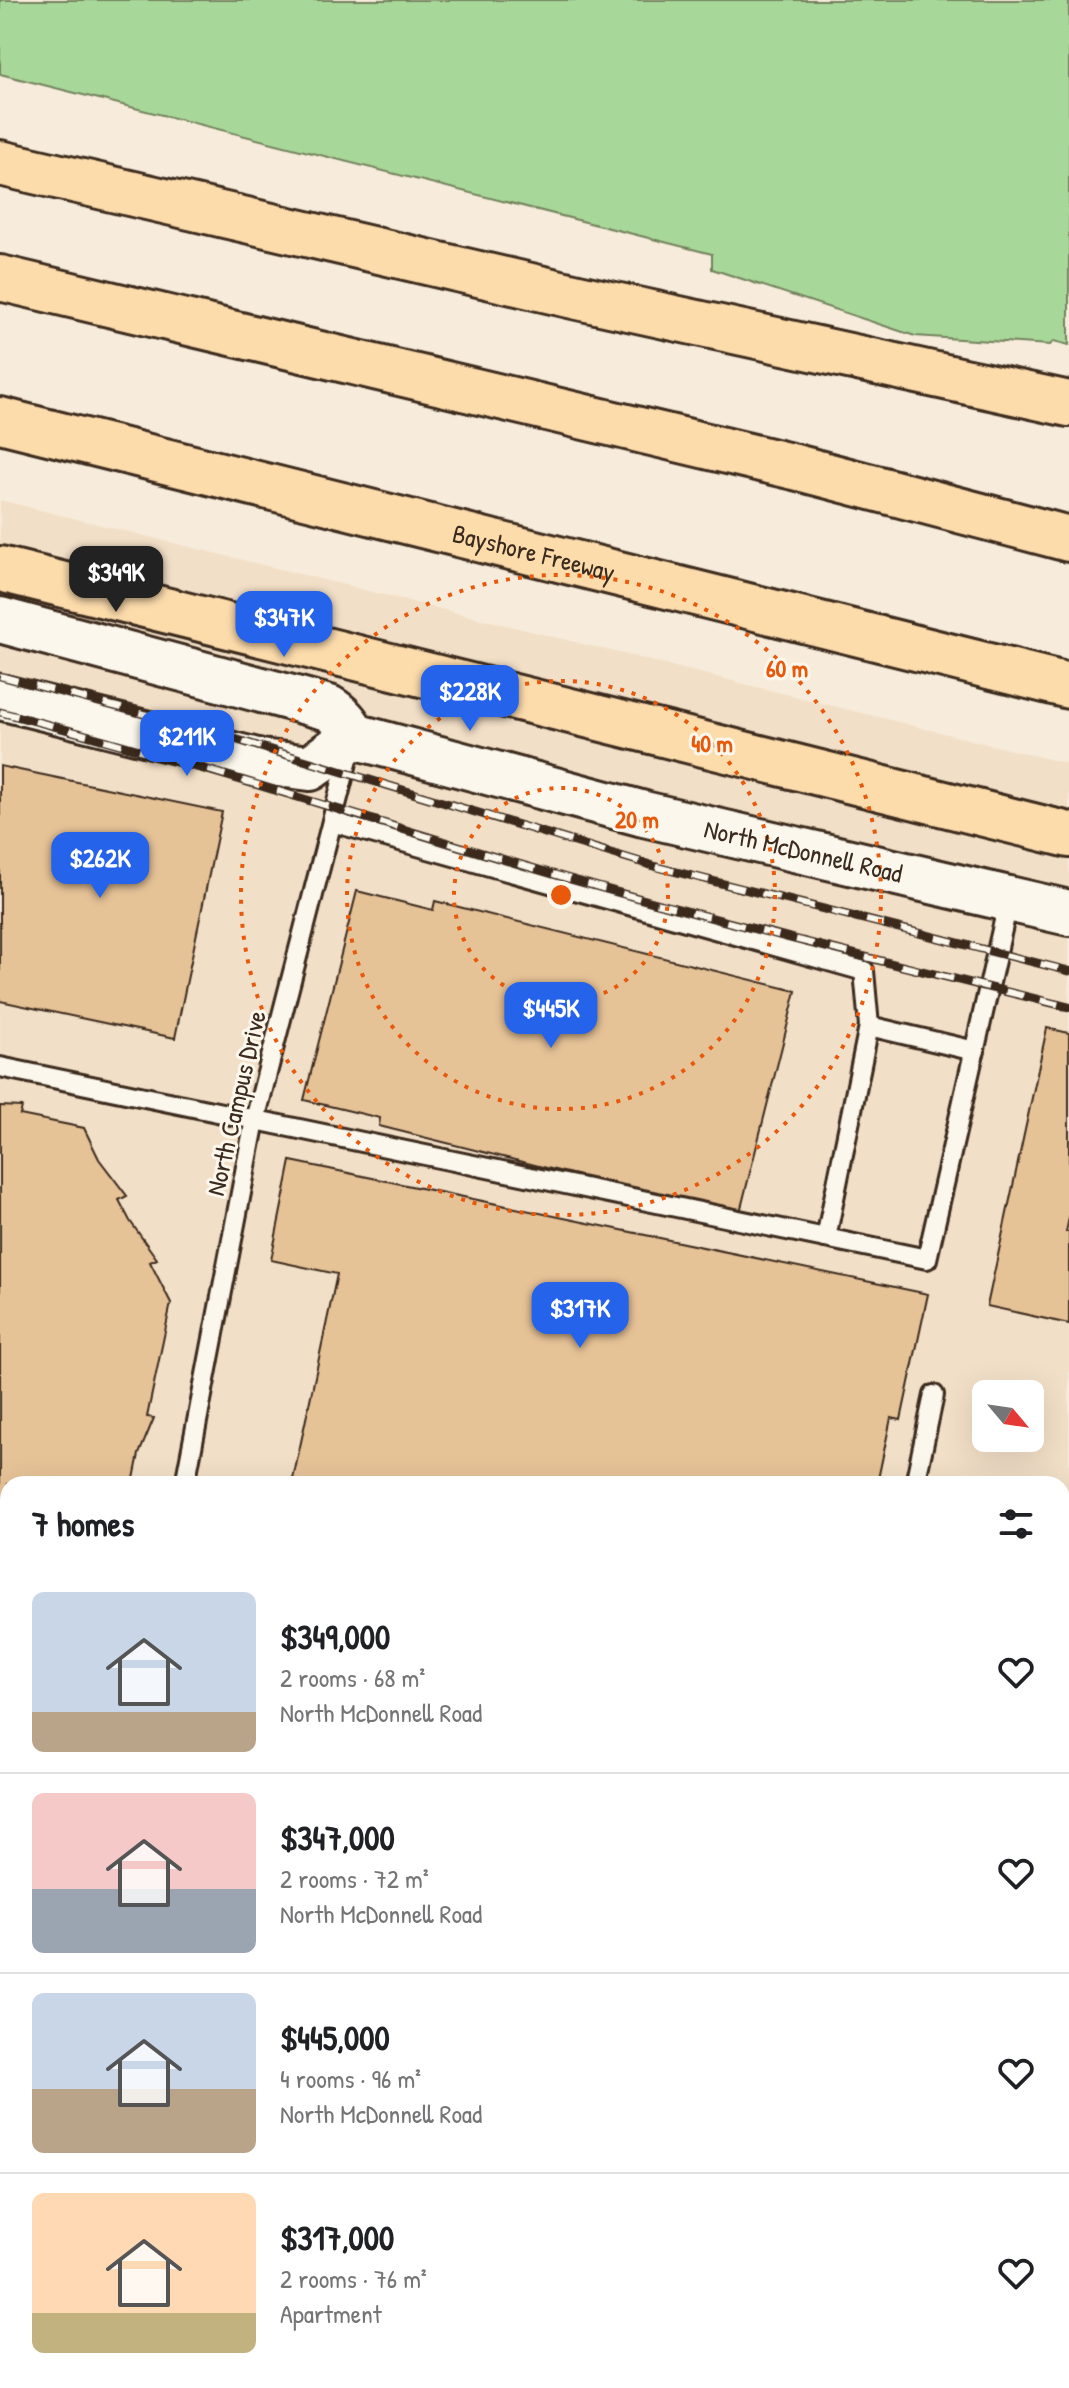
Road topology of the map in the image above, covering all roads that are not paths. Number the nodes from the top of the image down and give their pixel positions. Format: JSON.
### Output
{"nodes":[{"id":1,"x":0,"y":163,"type":"edge"},
{"id":2,"x":0,"y":278,"type":"edge"},
{"id":3,"x":1069,"y":404,"type":"edge"},
{"id":4,"x":0,"y":420,"type":"edge"},
{"id":5,"x":1069,"y":539,"type":"edge"},
{"id":6,"x":0,"y":569,"type":"edge"},
{"id":7,"x":0,"y":620,"type":"edge"},
{"id":8,"x":1069,"y":686,"type":"edge"},
{"id":9,"x":0,"y":697,"type":"edge"},
{"id":10,"x":354,"y":736,"type":"junction"},
{"id":11,"x":332,"y":822,"type":"junction"},
{"id":12,"x":1069,"y":835,"type":"edge"},
{"id":13,"x":1009,"y":899,"type":"junction"},
{"id":14,"x":1069,"y":913,"type":"edge"},
{"id":15,"x":869,"y":1026,"type":"junction"},
{"id":16,"x":975,"y":1051,"type":"junction"},
{"id":17,"x":0,"y":1067,"type":"edge"},
{"id":18,"x":255,"y":1120,"type":"junction"},
{"id":19,"x":826,"y":1238,"type":"junction"},
{"id":20,"x":934,"y":1395,"type":"dead end"},
{"id":21,"x":187,"y":1476,"type":"edge"},
{"id":22,"x":917,"y":1476,"type":"edge"}],
"edges":[{"from":1,"to":3,"type":"highway"},
{"from":2,"to":5,"type":"highway"},
{"from":4,"to":8,"type":"highway","name":"Bayshore Freeway"},
{"from":6,"to":12,"type":"highway"},
{"from":7,"to":10,"type":"street"},
{"from":9,"to":10,"type":"street"},
{"from":10,"to":11,"type":"lane","name":"North Campus Drive"},
{"from":10,"to":13,"type":"street","name":"North McDonnell Road"},
{"from":11,"to":15,"type":"lane"},
{"from":11,"to":18,"type":"lane","name":"North Campus Drive"},
{"from":13,"to":14,"type":"street","name":"North McDonnell Road"},
{"from":13,"to":16,"type":"lane"},
{"from":15,"to":16,"type":"lane"},
{"from":15,"to":19,"type":"lane"},
{"from":16,"to":19,"type":"lane"},
{"from":17,"to":18,"type":"lane"},
{"from":18,"to":19,"type":"lane"},
{"from":18,"to":21,"type":"lane","name":"North Campus Drive"},
{"from":20,"to":22,"type":"lane"}]}
